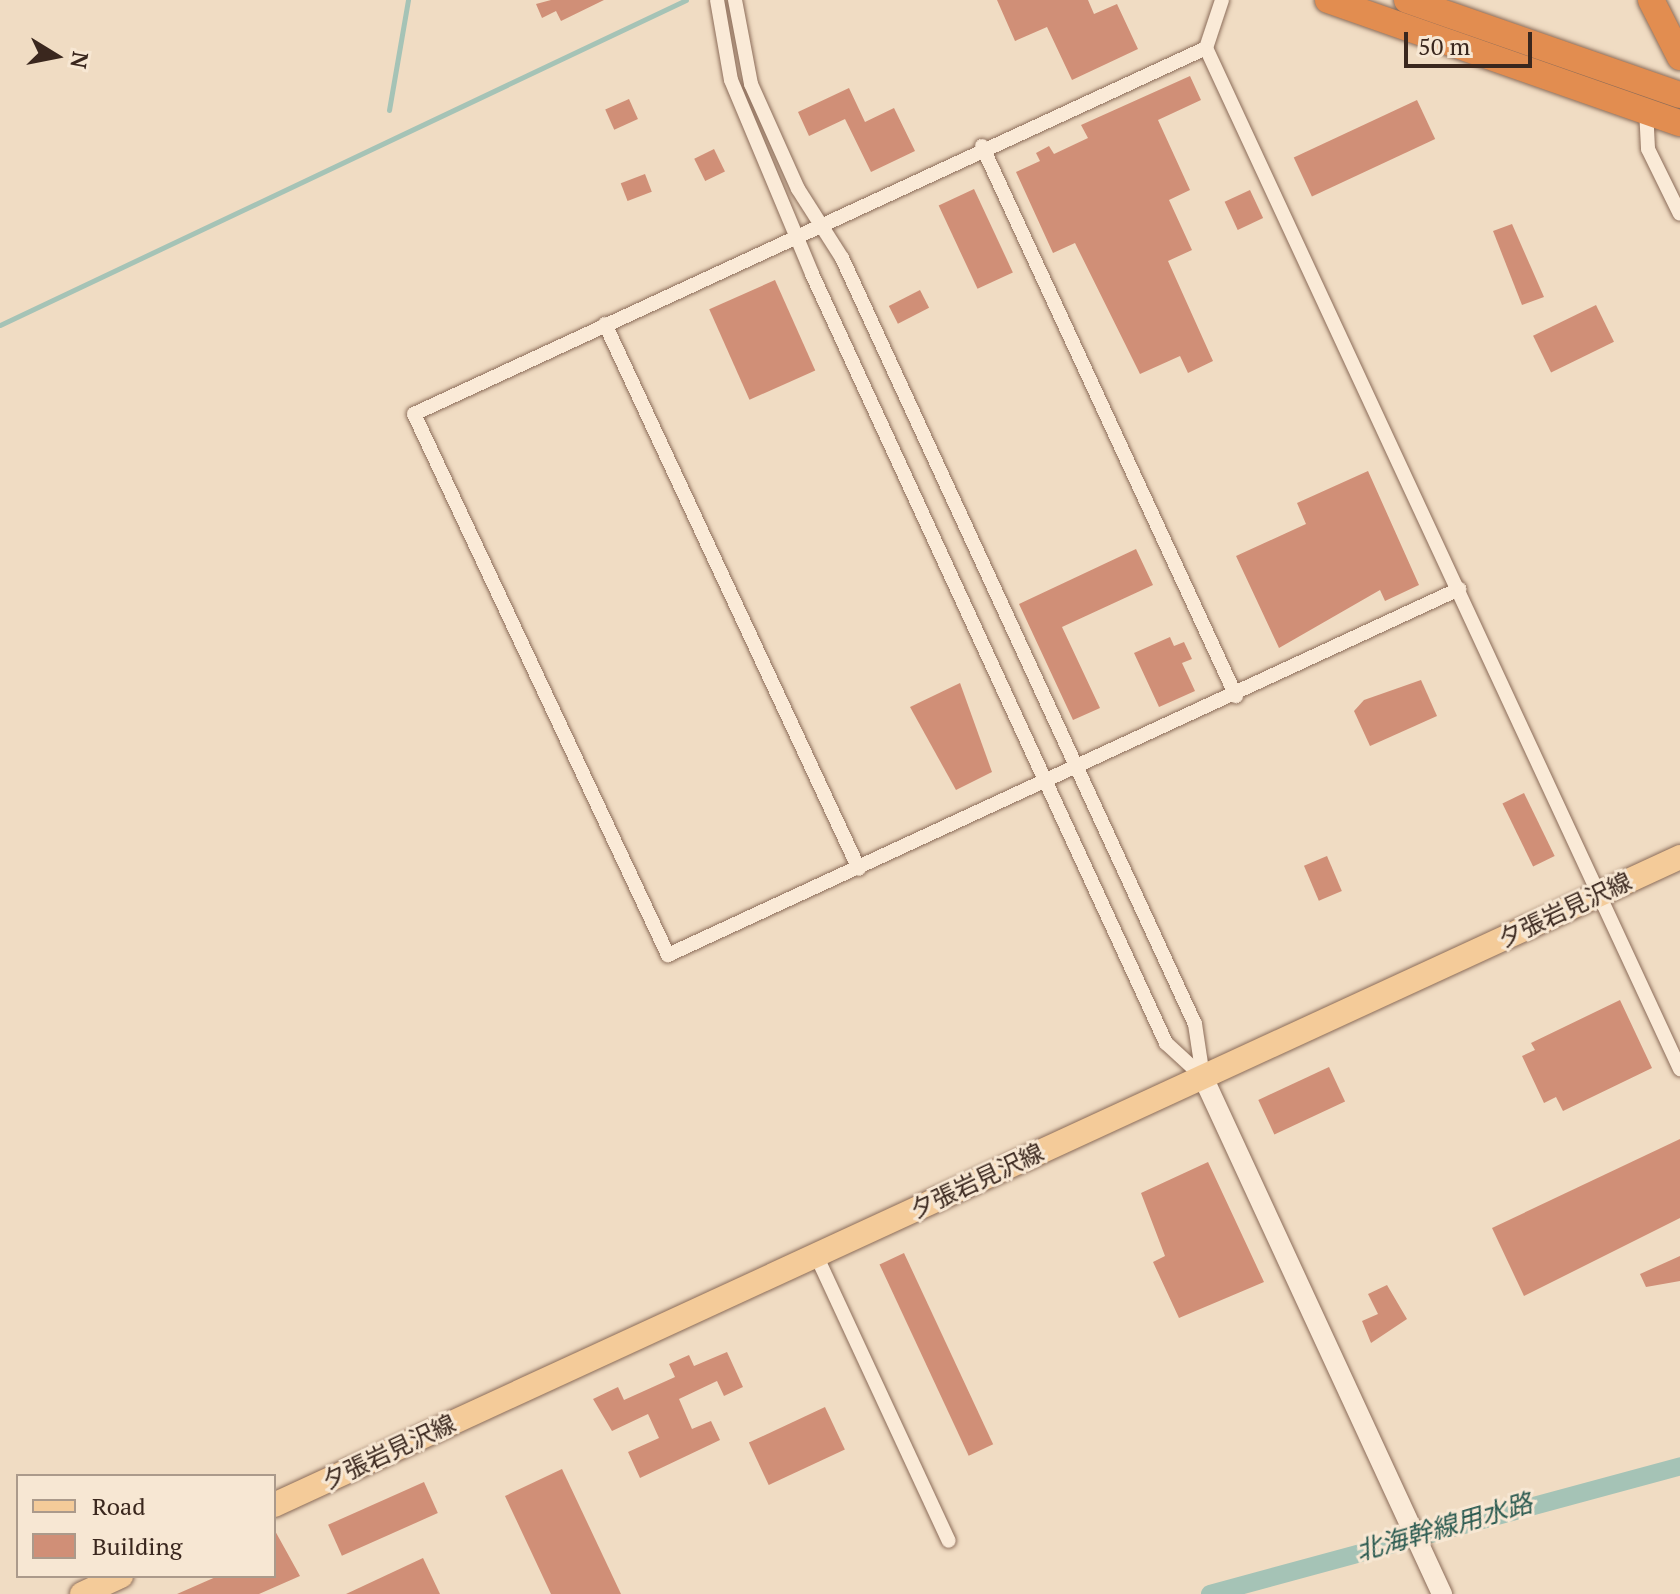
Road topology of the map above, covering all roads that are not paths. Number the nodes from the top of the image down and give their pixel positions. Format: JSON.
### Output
{"nodes":[{"id":1,"x":717,"y":0,"type":"edge"},
{"id":2,"x":735,"y":0,"type":"edge"},
{"id":3,"x":1222,"y":0,"type":"edge"},
{"id":4,"x":1328,"y":0,"type":"edge"},
{"id":5,"x":1407,"y":0,"type":"edge"},
{"id":6,"x":1651,"y":0,"type":"edge"},
{"id":7,"x":1206,"y":48,"type":"junction"},
{"id":8,"x":1678,"y":53,"type":"edge"},
{"id":9,"x":1651,"y":85,"type":"junction"},
{"id":10,"x":1680,"y":95,"type":"edge"},
{"id":11,"x":1645,"y":112,"type":"junction"},
{"id":12,"x":1680,"y":123,"type":"edge"},
{"id":13,"x":982,"y":146,"type":"junction"},
{"id":14,"x":1680,"y":214,"type":"edge"},
{"id":15,"x":817,"y":223,"type":"junction"},
{"id":16,"x":797,"y":234,"type":"junction"},
{"id":17,"x":605,"y":324,"type":"junction"},
{"id":18,"x":1459,"y":589,"type":"junction"},
{"id":19,"x":1236,"y":696,"type":"junction"},
{"id":20,"x":1077,"y":769,"type":"junction"},
{"id":21,"x":1047,"y":784,"type":"junction"},
{"id":22,"x":1680,"y":857,"type":"edge"},
{"id":23,"x":859,"y":869,"type":"junction"},
{"id":24,"x":1599,"y":894,"type":"junction"},
{"id":25,"x":1680,"y":1069,"type":"edge"},
{"id":26,"x":1203,"y":1077,"type":"junction"},
{"id":27,"x":816,"y":1255,"type":"junction"},
{"id":28,"x":276,"y":1504,"type":"edge"},
{"id":29,"x":949,"y":1541,"type":"dead end"},
{"id":30,"x":117,"y":1578,"type":"edge"},
{"id":31,"x":82,"y":1594,"type":"edge"},
{"id":32,"x":1442,"y":1594,"type":"edge"}],
"edges":[{"from":1,"to":16,"type":"street"},
{"from":2,"to":15,"type":"street"},
{"from":3,"to":7,"type":"street"},
{"from":4,"to":11,"type":"highway"},
{"from":5,"to":9,"type":"highway"},
{"from":6,"to":8,"type":"highway"},
{"from":7,"to":13,"type":"street"},
{"from":7,"to":18,"type":"street"},
{"from":9,"to":10,"type":"highway"},
{"from":9,"to":11,"type":"street"},
{"from":11,"to":12,"type":"highway"},
{"from":11,"to":14,"type":"street"},
{"from":13,"to":15,"type":"street"},
{"from":13,"to":19,"type":"street"},
{"from":15,"to":16,"type":"street"},
{"from":15,"to":20,"type":"street"},
{"from":16,"to":17,"type":"street"},
{"from":16,"to":21,"type":"street"},
{"from":17,"to":23,"type":"street"},
{"from":17,"to":23,"type":"street"},
{"from":18,"to":19,"type":"street"},
{"from":18,"to":24,"type":"street"},
{"from":19,"to":20,"type":"street"},
{"from":20,"to":21,"type":"street"},
{"from":20,"to":26,"type":"street"},
{"from":21,"to":23,"type":"street"},
{"from":21,"to":26,"type":"street"},
{"from":22,"to":24,"type":"main road","name":"夕張岩見沢線"},
{"from":24,"to":25,"type":"street"},
{"from":24,"to":26,"type":"main road","name":"夕張岩見沢線"},
{"from":26,"to":27,"type":"main road","name":"夕張岩見沢線"},
{"from":26,"to":32,"type":"street"},
{"from":27,"to":28,"type":"main road","name":"夕張岩見沢線"},
{"from":27,"to":29,"type":"street"},
{"from":30,"to":31,"type":"main road"}]}
